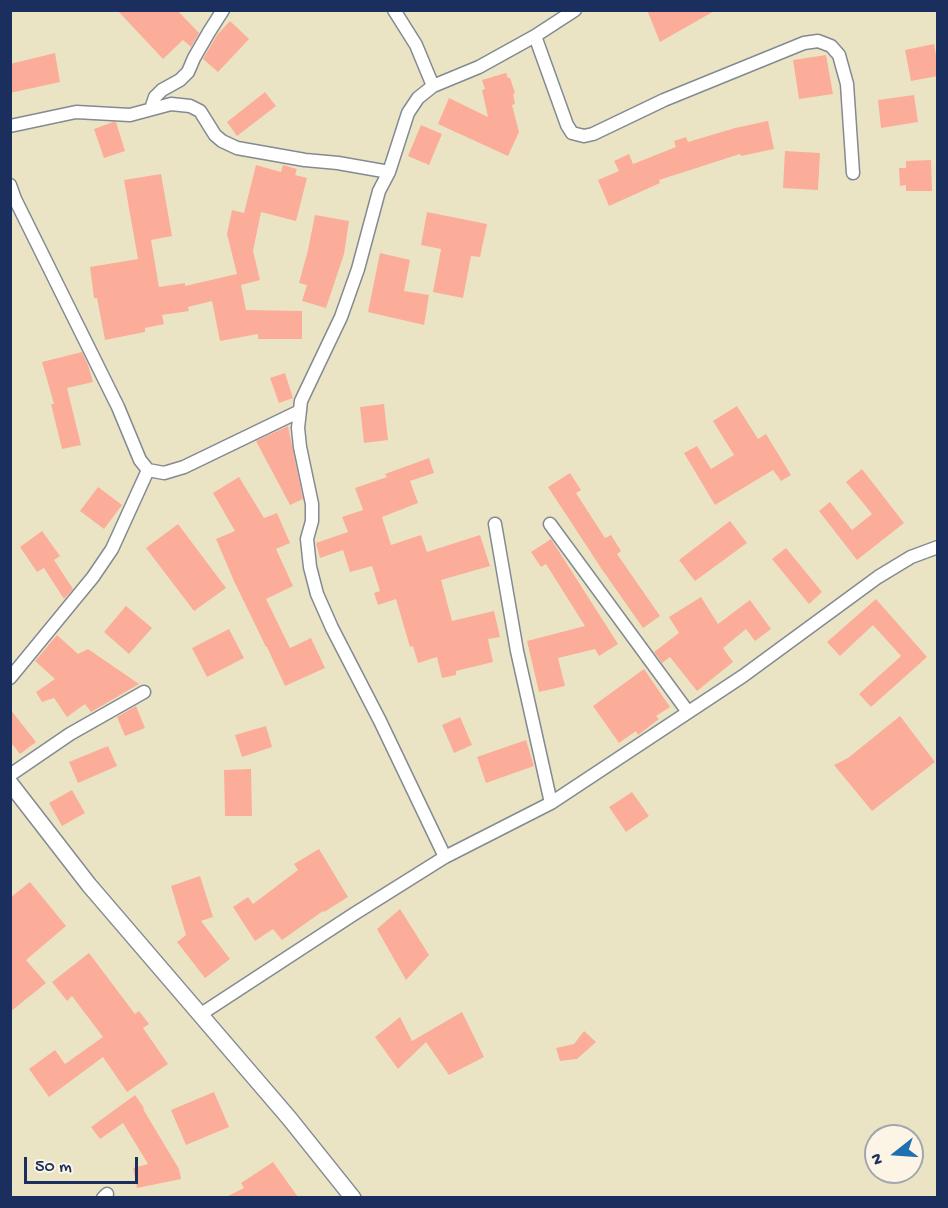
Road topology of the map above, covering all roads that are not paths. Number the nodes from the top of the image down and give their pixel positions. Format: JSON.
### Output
{"nodes":[{"id":1,"x":223,"y":10,"type":"edge"},
{"id":2,"x":394,"y":10,"type":"edge"},
{"id":3,"x":553,"y":10,"type":"edge"},
{"id":4,"x":575,"y":10,"type":"edge"},
{"id":5,"x":554,"y":24,"type":"junction"},
{"id":6,"x":535,"y":36,"type":"junction"},
{"id":7,"x":433,"y":86,"type":"junction"},
{"id":8,"x":151,"y":109,"type":"junction"},
{"id":9,"x":10,"y":126,"type":"edge"},
{"id":10,"x":388,"y":172,"type":"junction"},
{"id":11,"x":853,"y":173,"type":"dead end"},
{"id":12,"x":10,"y":185,"type":"edge"},
{"id":13,"x":300,"y":411,"type":"junction"},
{"id":14,"x":148,"y":470,"type":"junction"},
{"id":15,"x":495,"y":524,"type":"dead end"},
{"id":16,"x":550,"y":524,"type":"dead end"},
{"id":17,"x":938,"y":547,"type":"edge"},
{"id":18,"x":10,"y":678,"type":"edge"},
{"id":19,"x":144,"y":692,"type":"dead end"},
{"id":20,"x":688,"y":712,"type":"junction"},
{"id":21,"x":10,"y":775,"type":"edge"},
{"id":22,"x":10,"y":783,"type":"edge"},
{"id":23,"x":551,"y":803,"type":"junction"},
{"id":24,"x":445,"y":857,"type":"junction"},
{"id":25,"x":201,"y":1014,"type":"junction"},
{"id":26,"x":353,"y":1197,"type":"edge"}],
"edges":[{"from":1,"to":8,"type":"street"},
{"from":2,"to":7,"type":"street"},
{"from":3,"to":5,"type":"street"},
{"from":4,"to":5,"type":"street"},
{"from":5,"to":6,"type":"street"},
{"from":6,"to":7,"type":"street"},
{"from":6,"to":11,"type":"street"},
{"from":7,"to":10,"type":"street"},
{"from":8,"to":9,"type":"street"},
{"from":8,"to":10,"type":"street"},
{"from":10,"to":13,"type":"street"},
{"from":12,"to":14,"type":"street"},
{"from":13,"to":14,"type":"street"},
{"from":13,"to":24,"type":"street"},
{"from":14,"to":18,"type":"street"},
{"from":15,"to":23,"type":"street"},
{"from":16,"to":20,"type":"street"},
{"from":17,"to":20,"type":"street"},
{"from":19,"to":21,"type":"street"},
{"from":20,"to":23,"type":"street"},
{"from":22,"to":25,"type":"street"},
{"from":23,"to":24,"type":"street"},
{"from":24,"to":25,"type":"street"},
{"from":25,"to":26,"type":"street"}]}
